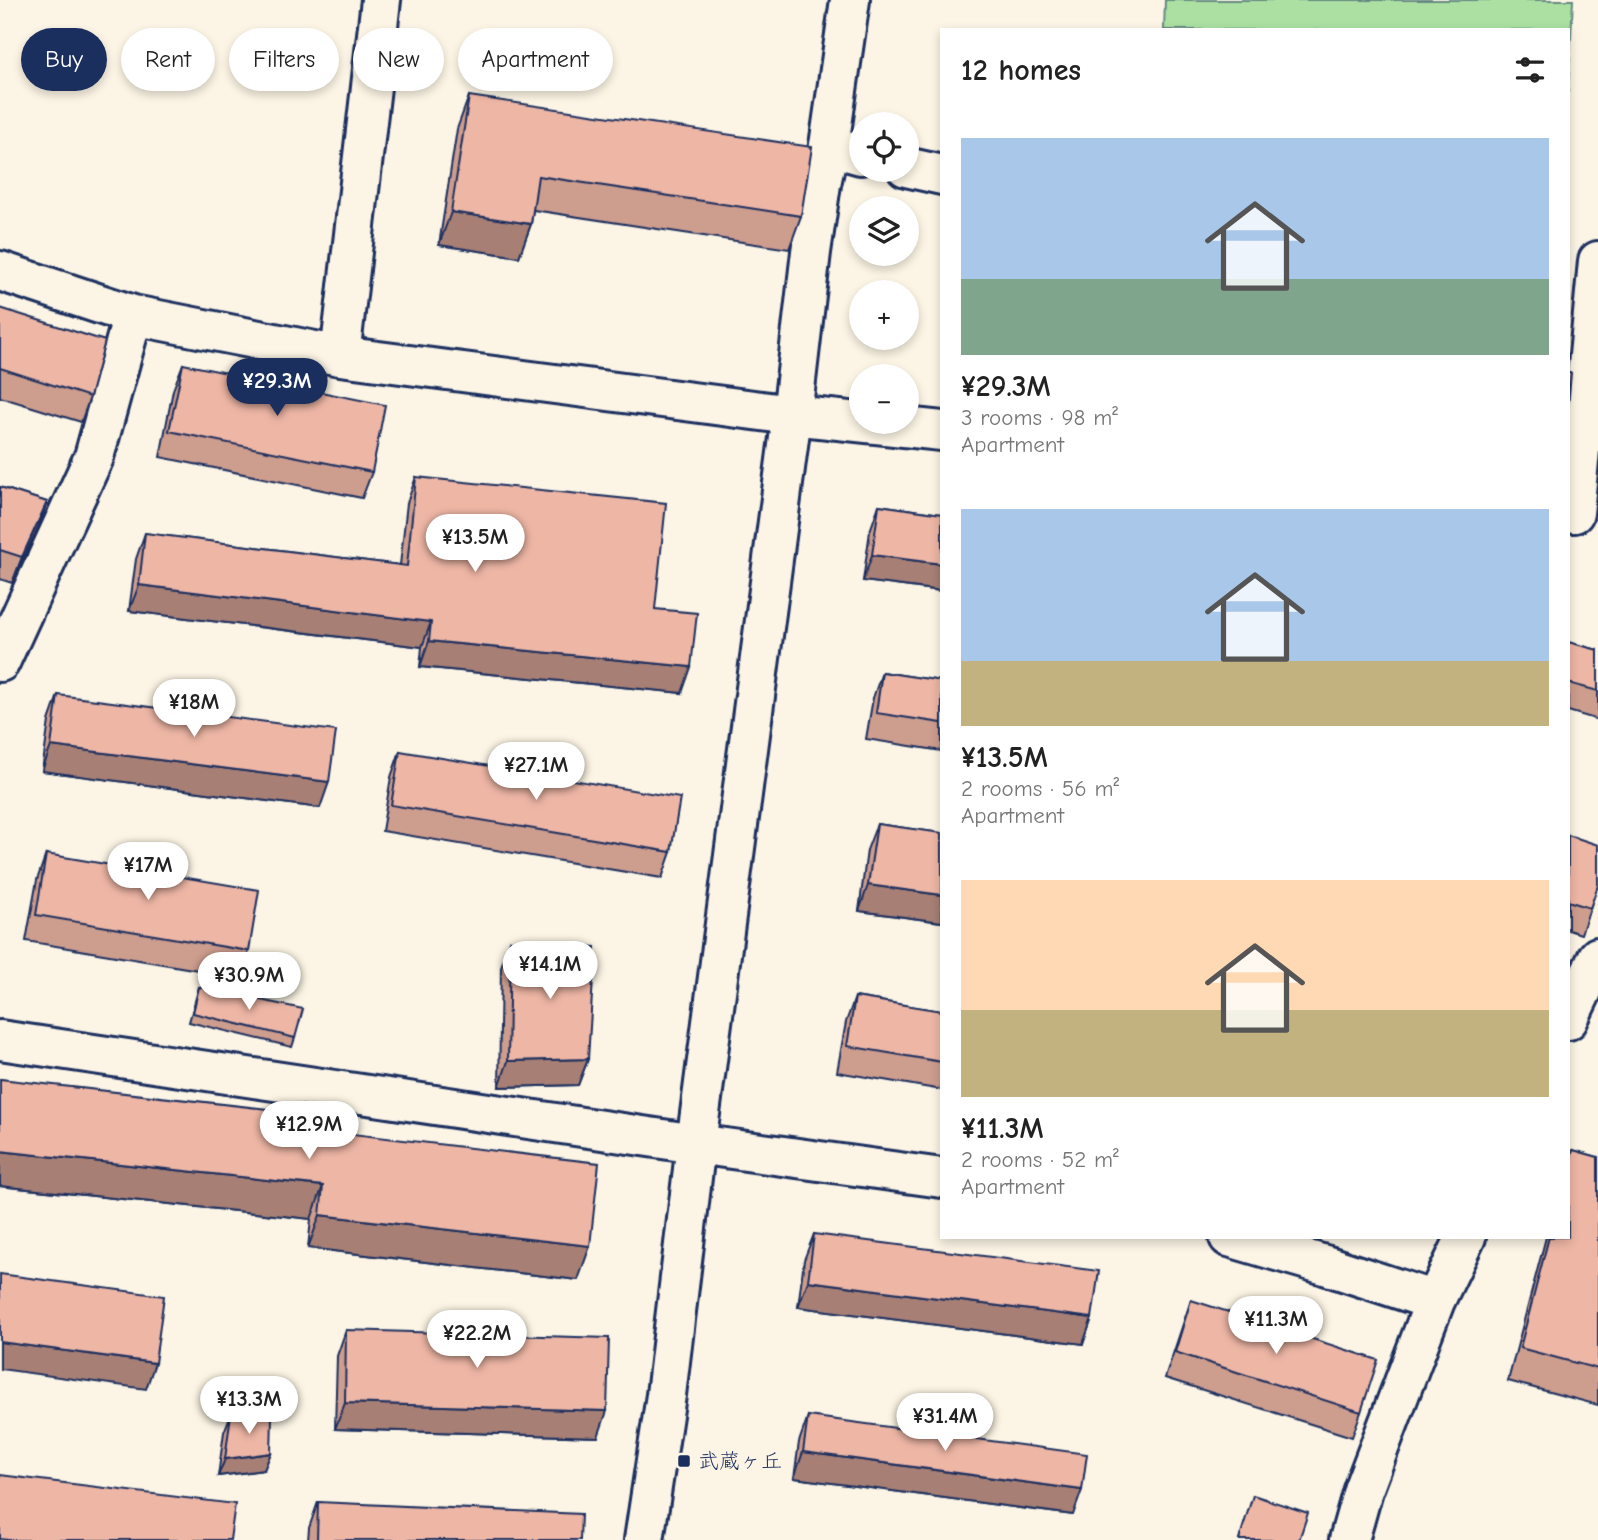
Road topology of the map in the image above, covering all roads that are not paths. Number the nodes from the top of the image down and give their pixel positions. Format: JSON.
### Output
{"nodes":[{"id":1,"x":380,"y":0,"type":"edge"},
{"id":2,"x":850,"y":0,"type":"edge"},
{"id":3,"x":845,"y":151,"type":"edge"},
{"id":4,"x":919,"y":170,"type":"edge"},
{"id":5,"x":940,"y":175,"type":"edge"},
{"id":6,"x":1570,"y":258,"type":"edge"},
{"id":7,"x":1598,"y":261,"type":"edge"},
{"id":8,"x":0,"y":271,"type":"edge"},
{"id":9,"x":133,"y":315,"type":"junction"},
{"id":10,"x":340,"y":356,"type":"junction"},
{"id":11,"x":792,"y":415,"type":"junction"},
{"id":12,"x":940,"y":431,"type":"edge"},
{"id":13,"x":1580,"y":514,"type":"edge"},
{"id":14,"x":0,"y":662,"type":"edge"},
{"id":15,"x":1598,"y":957,"type":"edge"},
{"id":16,"x":1570,"y":1016,"type":"edge"},
{"id":17,"x":0,"y":1040,"type":"edge"},
{"id":18,"x":696,"y":1144,"type":"junction"},
{"id":19,"x":940,"y":1178,"type":"edge"},
{"id":20,"x":1236,"y":1239,"type":"edge"},
{"id":21,"x":1465,"y":1239,"type":"edge"},
{"id":22,"x":1435,"y":1301,"type":"junction"},
{"id":23,"x":644,"y":1540,"type":"edge"},
{"id":24,"x":1349,"y":1540,"type":"edge"}],
"edges":[{"from":1,"to":10,"type":"street"},
{"from":2,"to":3,"type":"street"},
{"from":3,"to":11,"type":"street"},
{"from":4,"to":5,"type":"street"},
{"from":6,"to":7,"type":"street"},
{"from":7,"to":13,"type":"street"},
{"from":8,"to":9,"type":"street"},
{"from":9,"to":10,"type":"street"},
{"from":9,"to":14,"type":"street"},
{"from":10,"to":11,"type":"street"},
{"from":11,"to":12,"type":"street"},
{"from":11,"to":18,"type":"street"},
{"from":15,"to":16,"type":"street"},
{"from":17,"to":18,"type":"street"},
{"from":18,"to":19,"type":"street"},
{"from":18,"to":23,"type":"street"},
{"from":20,"to":22,"type":"street"},
{"from":21,"to":22,"type":"street"},
{"from":22,"to":24,"type":"street"}]}
